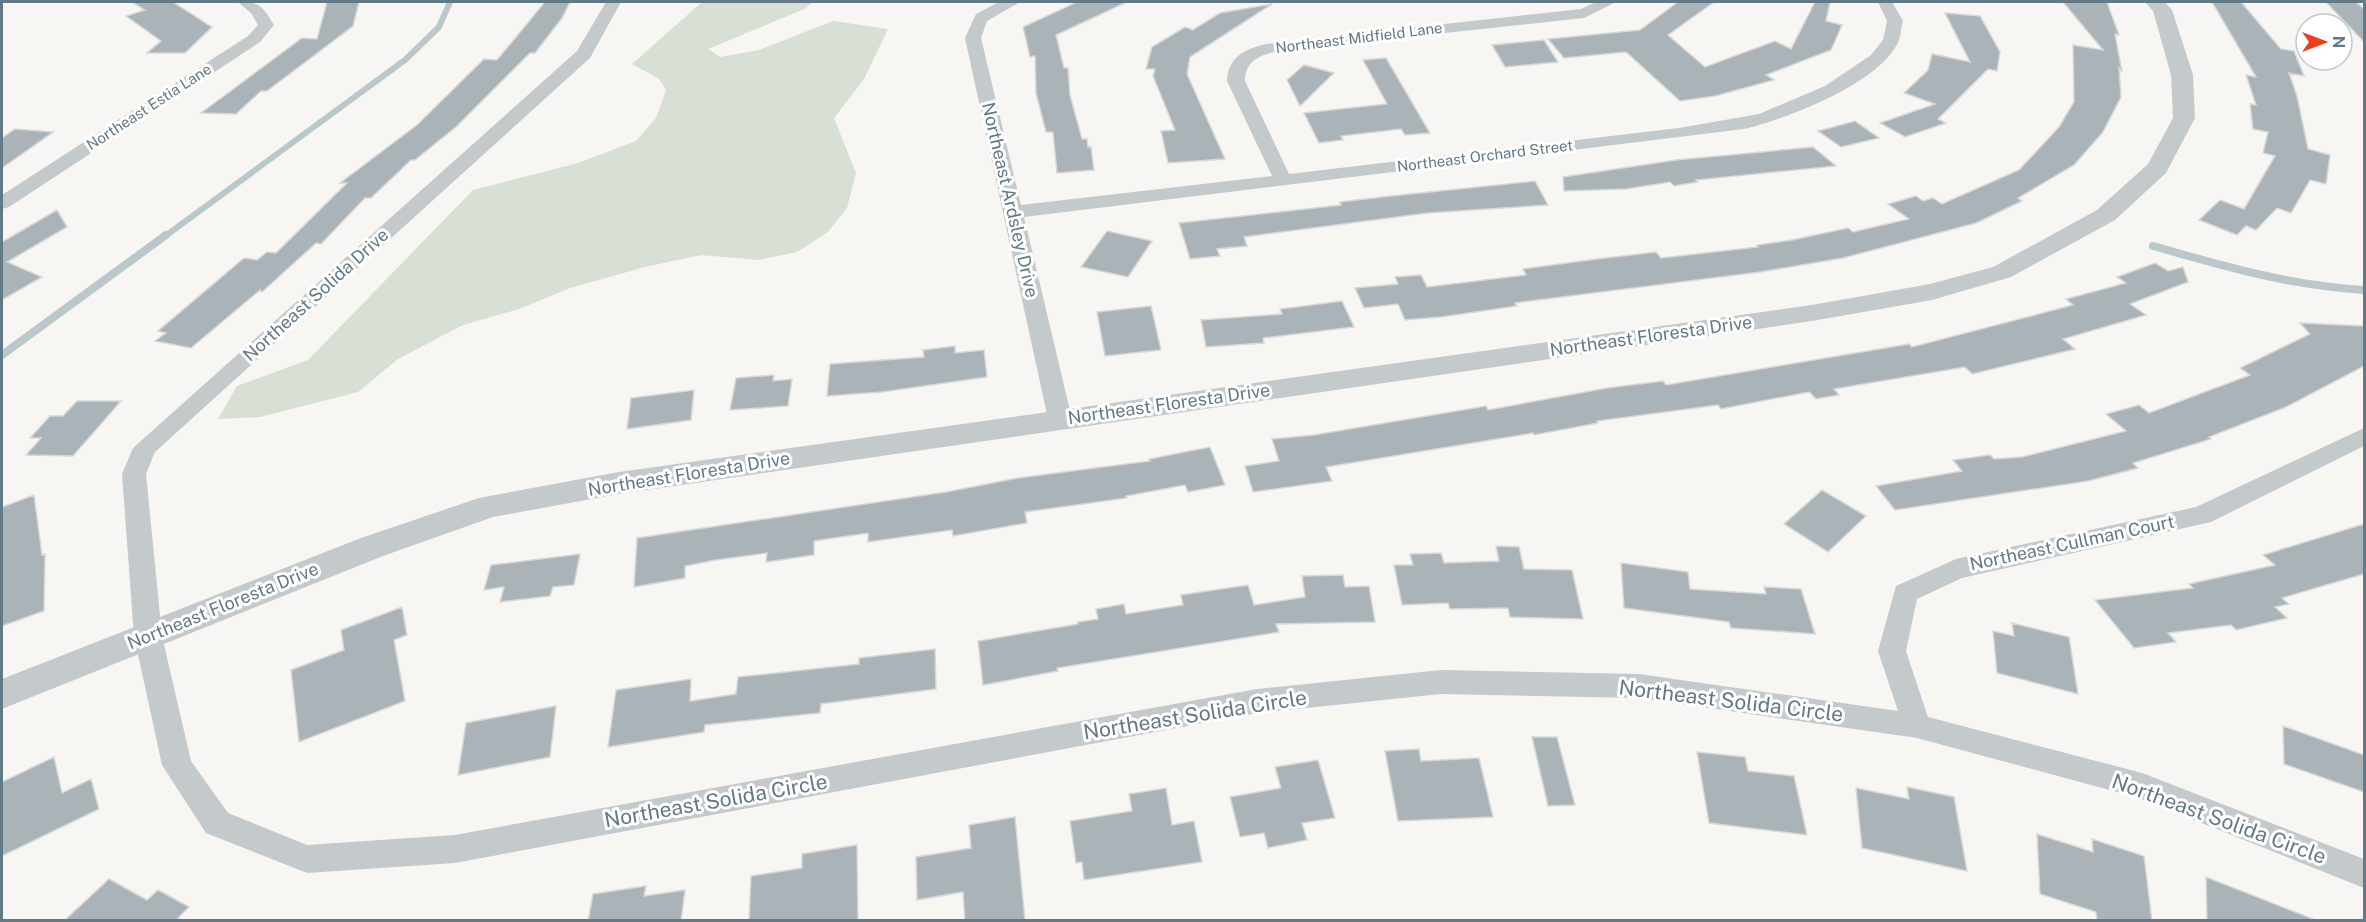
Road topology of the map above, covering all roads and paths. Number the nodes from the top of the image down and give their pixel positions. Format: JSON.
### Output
{"nodes":[{"id":1,"x":245,"y":2,"type":"edge"},
{"id":2,"x":613,"y":2,"type":"edge"},
{"id":3,"x":1012,"y":2,"type":"edge"},
{"id":4,"x":1608,"y":2,"type":"edge"},
{"id":5,"x":1885,"y":2,"type":"edge"},
{"id":6,"x":2155,"y":2,"type":"edge"},
{"id":7,"x":1283,"y":180,"type":"junction"},
{"id":8,"x":2,"y":202,"type":"edge"},
{"id":9,"x":1013,"y":212,"type":"junction"},
{"id":10,"x":1060,"y":419,"type":"junction"},
{"id":11,"x":2364,"y":436,"type":"edge"},
{"id":12,"x":148,"y":636,"type":"junction"},
{"id":13,"x":2,"y":694,"type":"edge"},
{"id":14,"x":1917,"y":726,"type":"junction"},
{"id":15,"x":2364,"y":874,"type":"edge"}],
"edges":[{"from":1,"to":8,"type":"street","name":"Northeast Estia Lane"},
{"from":2,"to":12,"type":"street","name":"Northeast Solida Drive"},
{"from":3,"to":9,"type":"street","name":"Northeast Ardsley Drive"},
{"from":4,"to":7,"type":"street","name":"Northeast Midfield Lane"},
{"from":5,"to":7,"type":"street","name":"Northeast Orchard Street"},
{"from":6,"to":10,"type":"street","name":"Northeast Floresta Drive"},
{"from":7,"to":9,"type":"street","name":"Northeast Orchard Street"},
{"from":9,"to":10,"type":"street","name":"Northeast Ardsley Drive"},
{"from":10,"to":12,"type":"street","name":"Northeast Floresta Drive"},
{"from":11,"to":14,"type":"street","name":"Northeast Cullman Court"},
{"from":12,"to":13,"type":"street","name":"Northeast Floresta Drive"},
{"from":12,"to":14,"type":"street","name":"Northeast Solida Circle"},
{"from":14,"to":15,"type":"street","name":"Northeast Solida Circle"}]}
